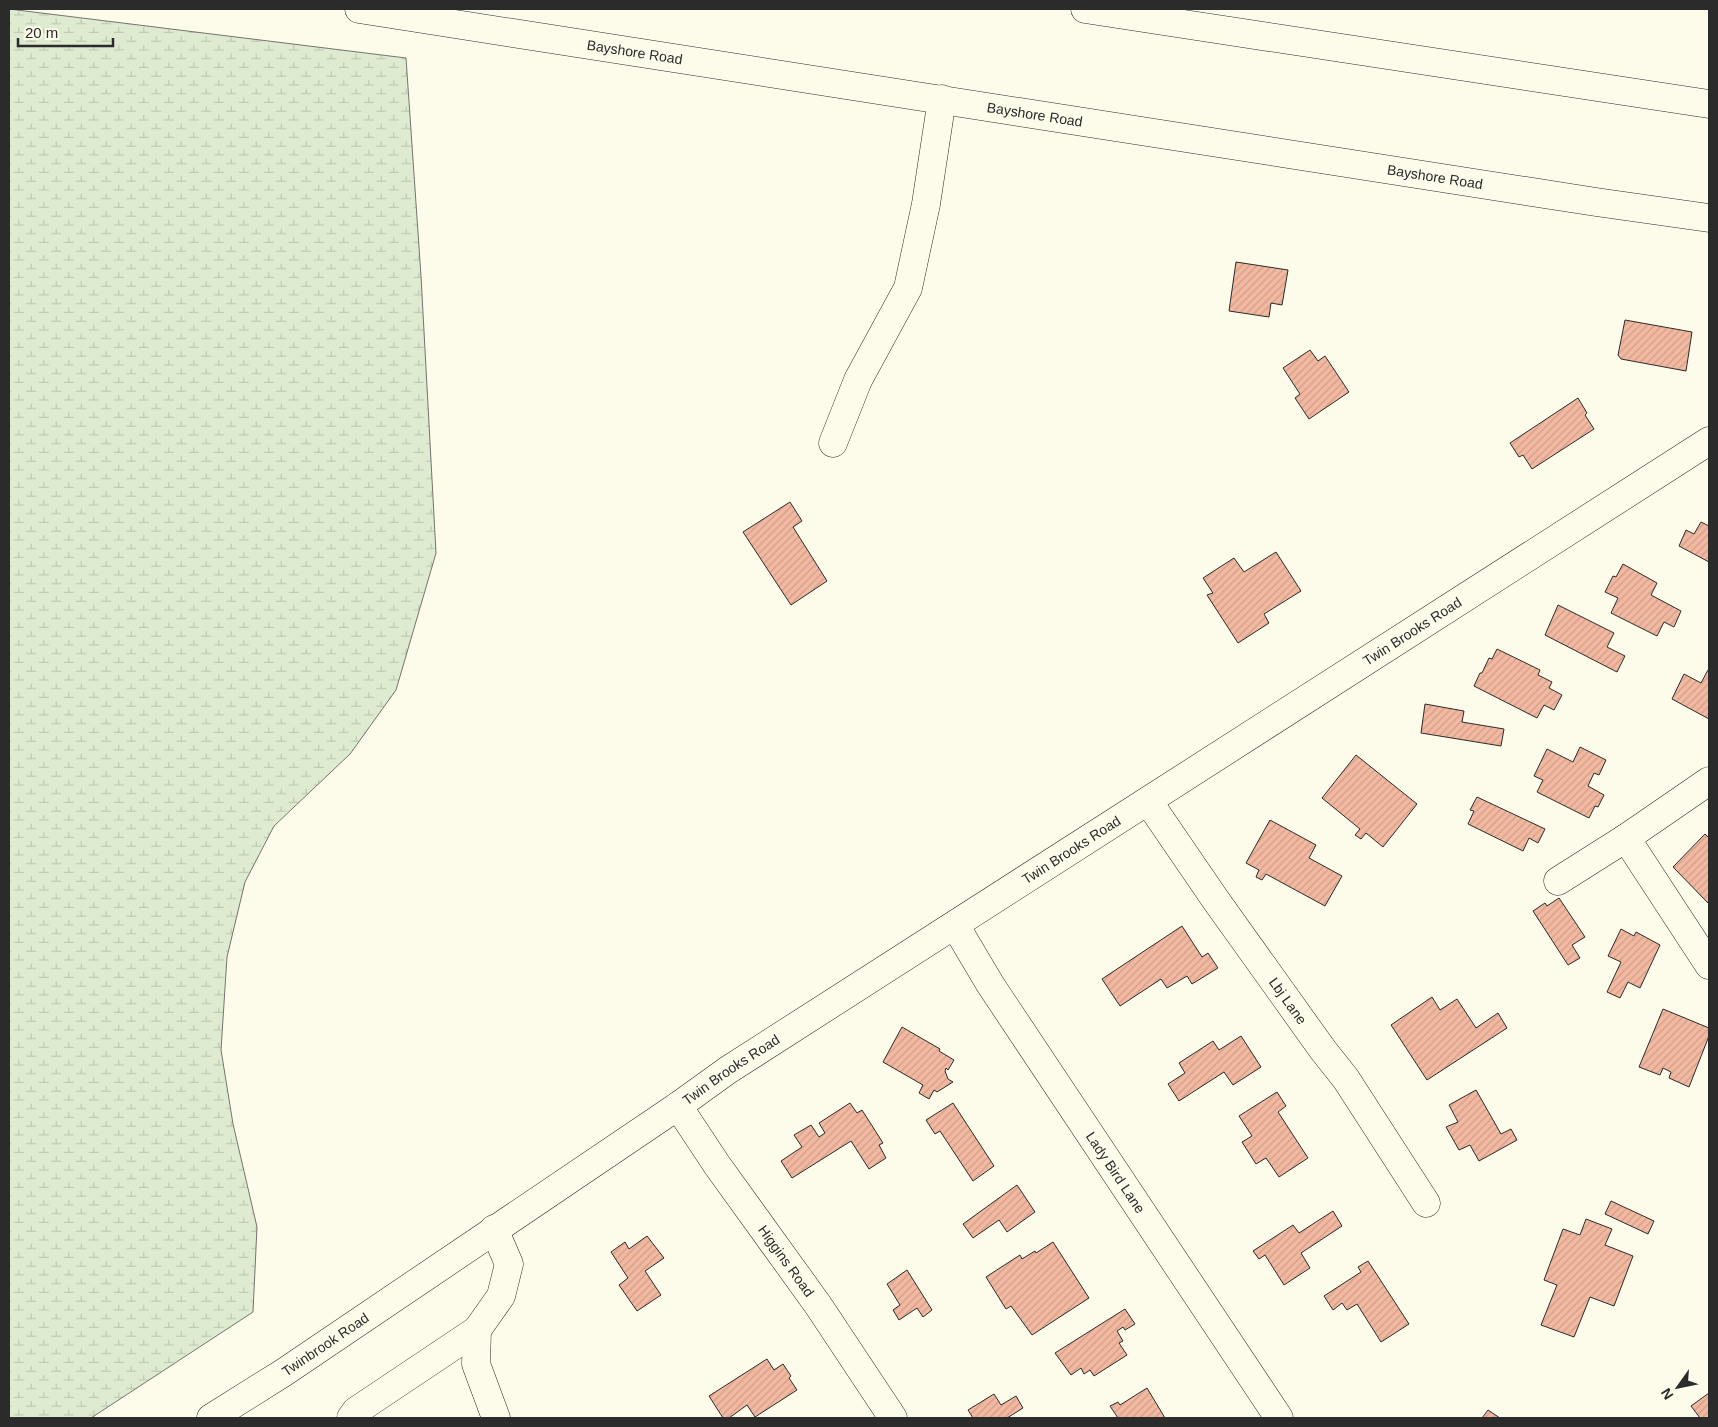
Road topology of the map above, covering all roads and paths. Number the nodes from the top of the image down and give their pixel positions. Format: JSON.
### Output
{"nodes":[{"id":1,"x":359,"y":9,"type":"edge"},
{"id":2,"x":1084,"y":9,"type":"edge"},
{"id":3,"x":942,"y":99,"type":"junction"},
{"id":4,"x":1709,"y":104,"type":"edge"},
{"id":5,"x":1709,"y":218,"type":"edge"},
{"id":6,"x":1709,"y":441,"type":"edge"},
{"id":7,"x":833,"y":443,"type":"dead end"},
{"id":8,"x":1709,"y":781,"type":"edge"},
{"id":9,"x":1148,"y":801,"type":"junction"},
{"id":10,"x":1626,"y":838,"type":"junction"},
{"id":11,"x":1558,"y":881,"type":"dead end"},
{"id":12,"x":955,"y":925,"type":"junction"},
{"id":13,"x":1709,"y":965,"type":"edge"},
{"id":14,"x":678,"y":1106,"type":"junction"},
{"id":15,"x":1426,"y":1203,"type":"dead end"},
{"id":16,"x":494,"y":1229,"type":"junction"},
{"id":17,"x":439,"y":1266,"type":"joint"},
{"id":18,"x":477,"y":1330,"type":"junction"},
{"id":19,"x":210,"y":1418,"type":"edge"},
{"id":20,"x":351,"y":1418,"type":"edge"},
{"id":21,"x":496,"y":1418,"type":"edge"},
{"id":22,"x":892,"y":1418,"type":"edge"},
{"id":23,"x":1278,"y":1418,"type":"edge"}],
"edges":[{"from":1,"to":3,"type":"street","name":"Bayshore Road"},
{"from":2,"to":4,"type":"street"},
{"from":3,"to":5,"type":"street","name":"Bayshore Road"},
{"from":3,"to":7,"type":"street"},
{"from":6,"to":9,"type":"street","name":"Twin Brooks Road"},
{"from":8,"to":10,"type":"street"},
{"from":9,"to":12,"type":"street","name":"Twin Brooks Road"},
{"from":9,"to":15,"type":"street","name":"Lbj Lane"},
{"from":10,"to":11,"type":"street"},
{"from":10,"to":13,"type":"street"},
{"from":12,"to":14,"type":"street","name":"Twin Brooks Road"},
{"from":12,"to":23,"type":"street","name":"Lady Bird Lane"},
{"from":14,"to":16,"type":"street","name":"Twin Brooks Road"},
{"from":14,"to":22,"type":"street","name":"Higgins Road"},
{"from":16,"to":17,"type":"street","name":"Twin Brooks Road"},
{"from":16,"to":18,"type":"street"},
{"from":17,"to":19,"type":"street","name":"Twinbrook Road"},
{"from":18,"to":20,"type":"street"},
{"from":18,"to":21,"type":"street"}]}
